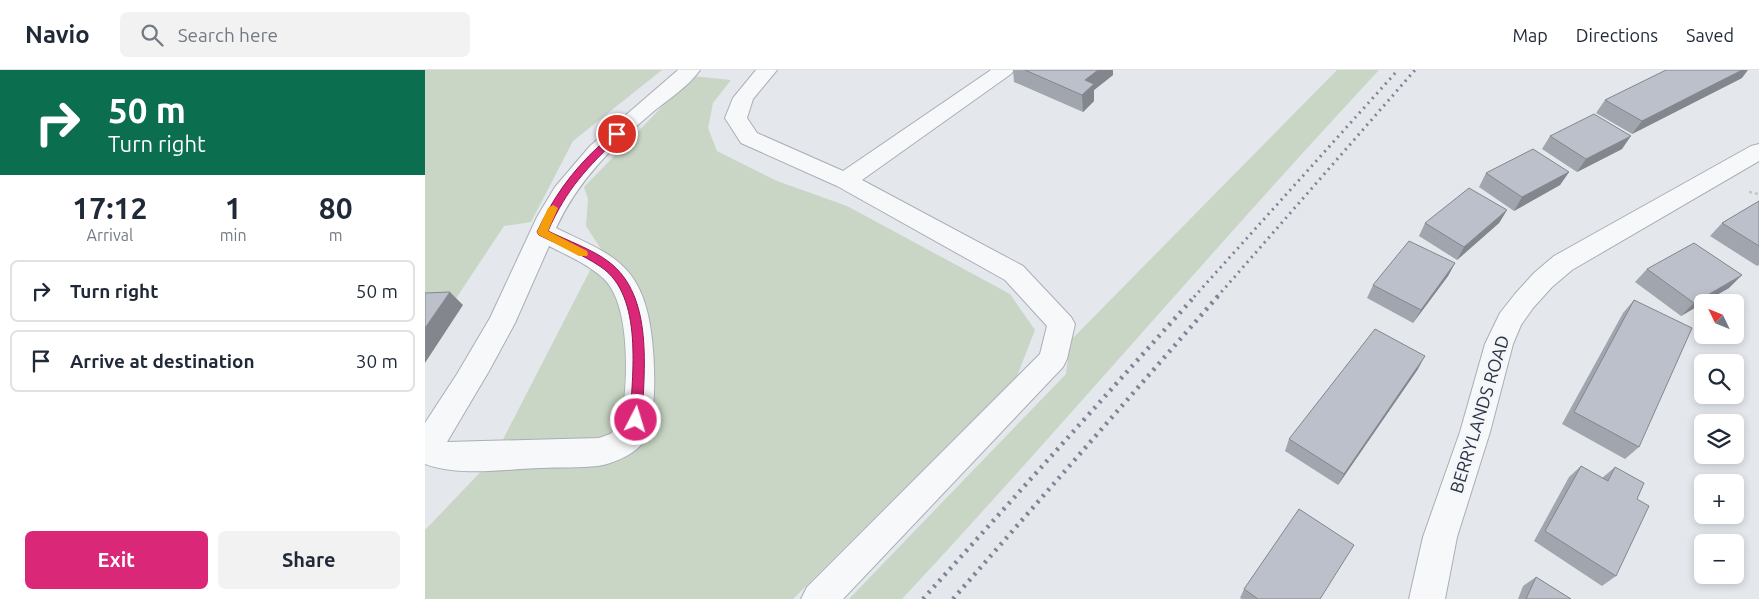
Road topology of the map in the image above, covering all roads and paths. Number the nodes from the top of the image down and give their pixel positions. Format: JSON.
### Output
{"nodes":[{"id":1,"x":690,"y":70,"type":"edge"},
{"id":2,"x":1004,"y":70,"type":"edge"},
{"id":3,"x":755,"y":72,"type":"edge"},
{"id":4,"x":1759,"y":151,"type":"edge"},
{"id":5,"x":845,"y":181,"type":"junction"},
{"id":6,"x":543,"y":232,"type":"junction"},
{"id":7,"x":819,"y":599,"type":"edge"},
{"id":8,"x":1427,"y":599,"type":"edge"}],
"edges":[{"from":1,"to":6,"type":"street"},
{"from":2,"to":5,"type":"street"},
{"from":3,"to":5,"type":"street"},
{"from":4,"to":8,"type":"street","name":"BERRYLANDS ROAD"},
{"from":5,"to":7,"type":"street"},
{"from":6,"to":6,"type":"street"}]}
